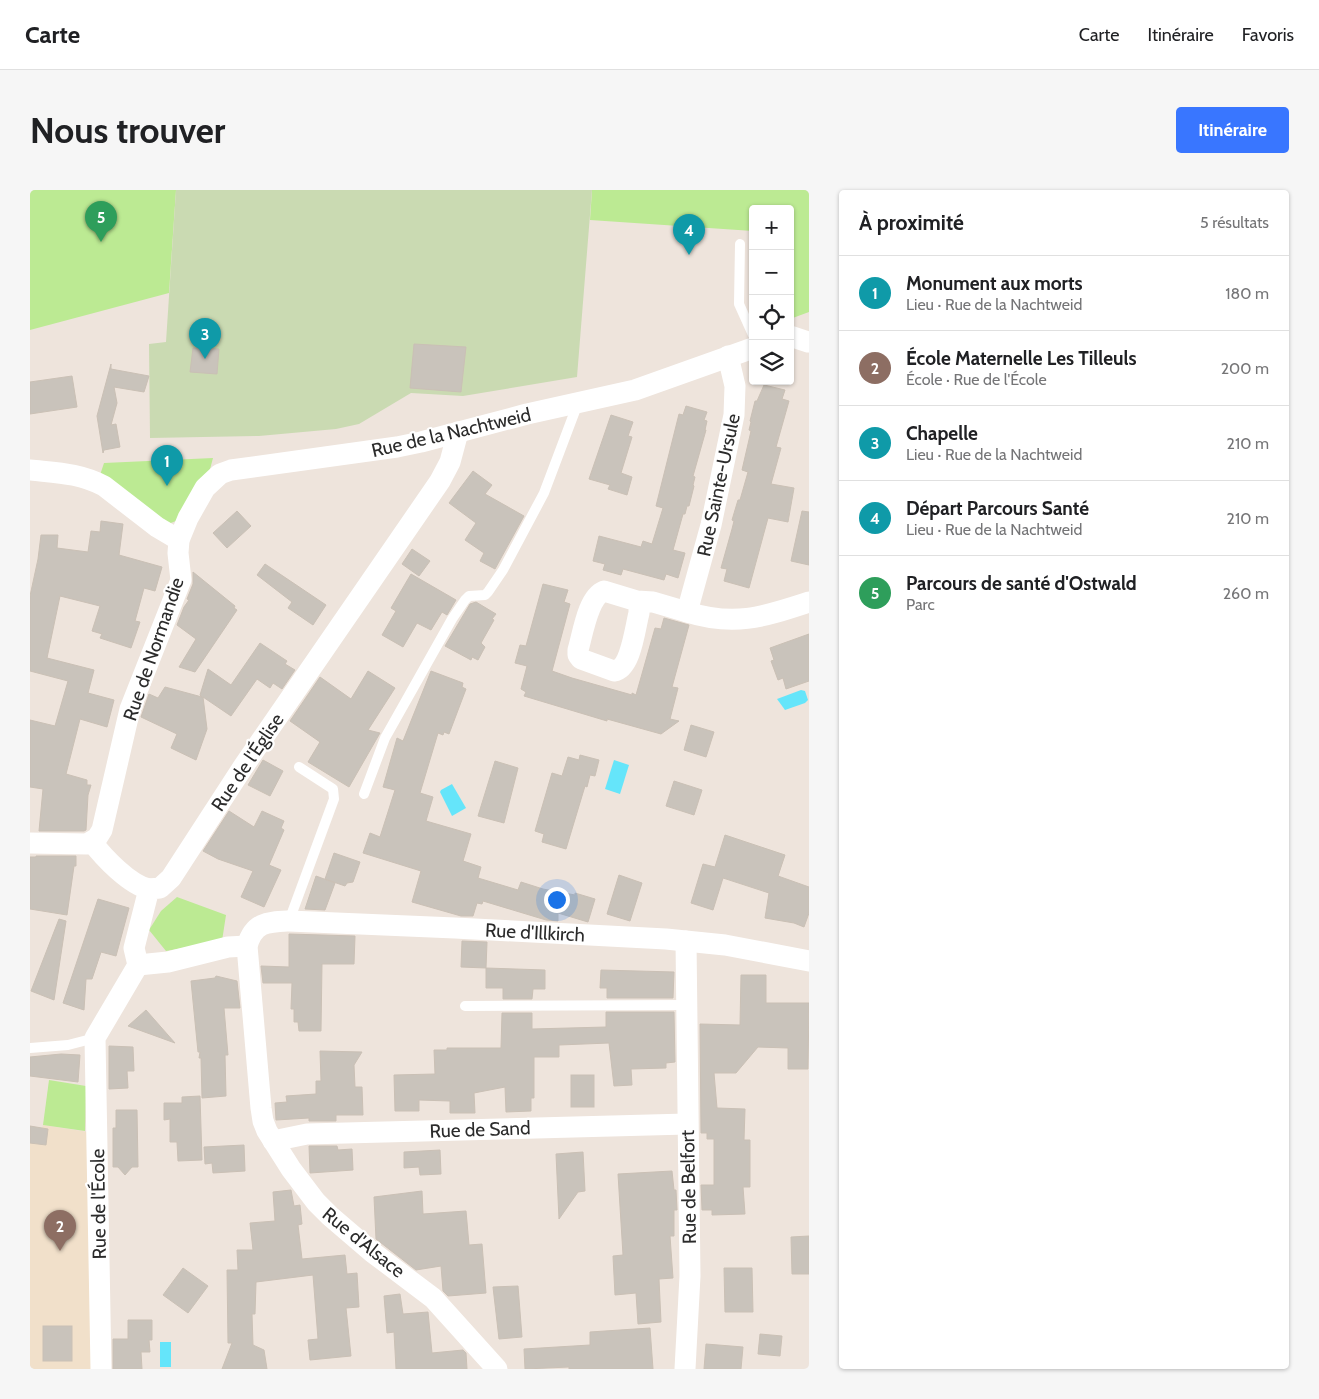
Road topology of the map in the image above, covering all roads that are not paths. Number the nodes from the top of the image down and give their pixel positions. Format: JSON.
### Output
{"nodes":[{"id":1,"x":740,"y":244,"type":"dead end"},
{"id":2,"x":749,"y":326,"type":"edge"},
{"id":3,"x":749,"y":349,"type":"edge"},
{"id":4,"x":728,"y":356,"type":"junction"},
{"id":5,"x":578,"y":403,"type":"junction"},
{"id":6,"x":458,"y":432,"type":"junction"},
{"id":7,"x":30,"y":470,"type":"edge"},
{"id":8,"x":179,"y":540,"type":"junction"},
{"id":9,"x":637,"y":601,"type":"dead end"},
{"id":10,"x":809,"y":602,"type":"edge"},
{"id":11,"x":687,"y":612,"type":"junction"},
{"id":12,"x":299,"y":767,"type":"dead end"},
{"id":13,"x":364,"y":794,"type":"dead end"},
{"id":14,"x":92,"y":842,"type":"junction"},
{"id":15,"x":30,"y":843,"type":"edge"},
{"id":16,"x":149,"y":889,"type":"junction"},
{"id":17,"x":289,"y":921,"type":"junction"},
{"id":18,"x":686,"y":941,"type":"junction"},
{"id":19,"x":247,"y":946,"type":"junction"},
{"id":20,"x":809,"y":961,"type":"edge"},
{"id":21,"x":138,"y":965,"type":"junction"},
{"id":22,"x":686,"y":1005,"type":"junction"},
{"id":23,"x":465,"y":1006,"type":"dead end"},
{"id":24,"x":95,"y":1038,"type":"junction"},
{"id":25,"x":30,"y":1048,"type":"edge"},
{"id":26,"x":687,"y":1124,"type":"junction"},
{"id":27,"x":273,"y":1141,"type":"junction"},
{"id":28,"x":100,"y":1369,"type":"edge"},
{"id":29,"x":497,"y":1369,"type":"edge"},
{"id":30,"x":685,"y":1369,"type":"edge"}],
"edges":[{"from":1,"to":2,"type":"lane"},
{"from":3,"to":4,"type":"street","name":"Rue de la Nachtweid"},
{"from":4,"to":5,"type":"street","name":"Rue de la Nachtweid"},
{"from":4,"to":11,"type":"street","name":"Rue Sainte-Ursule"},
{"from":5,"to":6,"type":"street","name":"Rue de la Nachtweid"},
{"from":5,"to":13,"type":"lane"},
{"from":6,"to":8,"type":"street","name":"Rue de la Nachtweid"},
{"from":6,"to":16,"type":"street","name":"Rue de l'Église"},
{"from":7,"to":8,"type":"street"},
{"from":8,"to":14,"type":"street","name":"Rue de Normandie"},
{"from":9,"to":11,"type":"street"},
{"from":10,"to":11,"type":"street"},
{"from":12,"to":17,"type":"lane"},
{"from":14,"to":15,"type":"street"},
{"from":14,"to":16,"type":"street"},
{"from":16,"to":21,"type":"street"},
{"from":17,"to":18,"type":"street","name":"Rue d'Illkirch"},
{"from":17,"to":19,"type":"street","name":"Rue d'Illkirch"},
{"from":18,"to":20,"type":"street","name":"Rue d'Illkirch"},
{"from":18,"to":22,"type":"street","name":"Rue de Belfort"},
{"from":19,"to":21,"type":"street"},
{"from":19,"to":27,"type":"street","name":"Rue d'Alsace"},
{"from":21,"to":24,"type":"street"},
{"from":22,"to":23,"type":"lane"},
{"from":22,"to":26,"type":"street","name":"Rue de Belfort"},
{"from":24,"to":25,"type":"lane"},
{"from":24,"to":28,"type":"street","name":"Rue de l'École"},
{"from":26,"to":27,"type":"street","name":"Rue de Sand"},
{"from":26,"to":30,"type":"street","name":"Rue de Belfort"},
{"from":27,"to":29,"type":"street","name":"Rue d'Alsace"}]}
